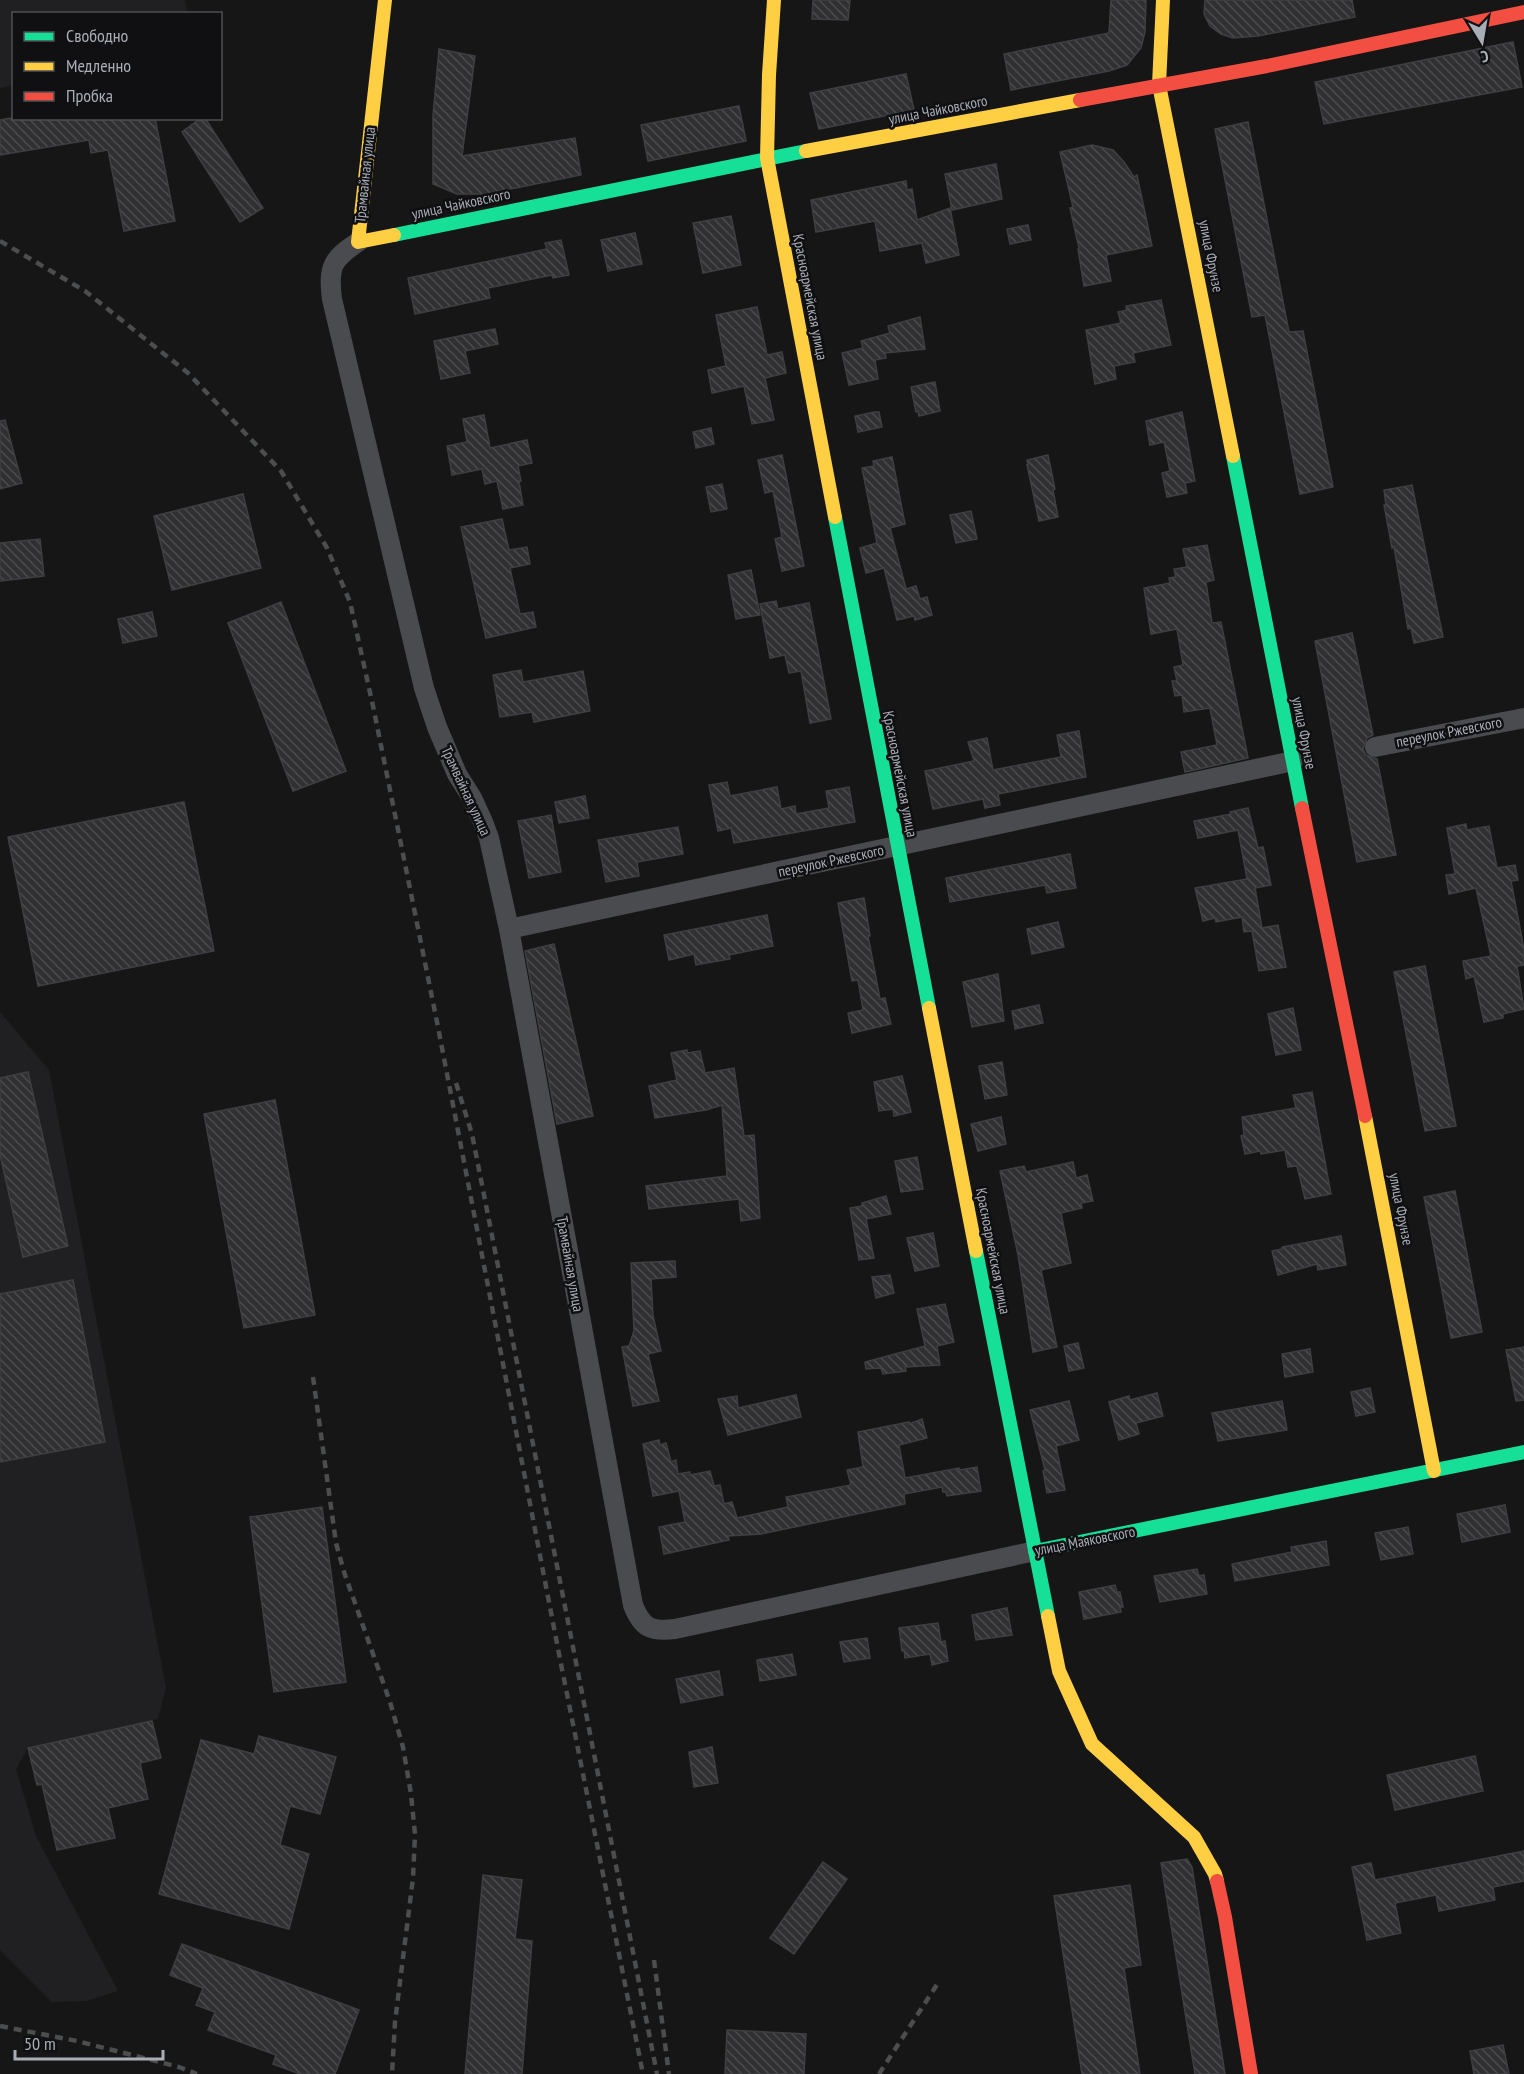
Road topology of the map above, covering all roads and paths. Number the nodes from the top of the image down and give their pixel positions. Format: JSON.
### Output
{"nodes":[{"id":1,"x":385,"y":0,"type":"edge"},
{"id":2,"x":774,"y":0,"type":"edge"},
{"id":3,"x":1163,"y":0,"type":"edge"},
{"id":4,"x":1524,"y":12,"type":"edge"},
{"id":5,"x":1159,"y":86,"type":"junction"},
{"id":6,"x":767,"y":158,"type":"junction"},
{"id":7,"x":358,"y":242,"type":"junction"},
{"id":8,"x":1524,"y":718,"type":"edge"},
{"id":9,"x":1375,"y":747,"type":"dead end"},
{"id":10,"x":1293,"y":761,"type":"junction"},
{"id":11,"x":897,"y":847,"type":"junction"},
{"id":12,"x":509,"y":929,"type":"junction"},
{"id":13,"x":1524,"y":1452,"type":"edge"},
{"id":14,"x":1434,"y":1471,"type":"junction"},
{"id":15,"x":1035,"y":1551,"type":"junction"},
{"id":16,"x":647,"y":1627,"type":"joint"},
{"id":17,"x":1251,"y":2074,"type":"edge"}],
"edges":[{"from":1,"to":7,"type":"street","name":"Трамвайная улица"},
{"from":2,"to":6,"type":"street","name":"Красноармейская улица"},
{"from":3,"to":5,"type":"street","name":"улица Фрунзе"},
{"from":4,"to":5,"type":"street","name":"улица Чайковского"},
{"from":5,"to":6,"type":"street","name":"улица Чайковского"},
{"from":5,"to":10,"type":"street","name":"улица Фрунзе"},
{"from":6,"to":7,"type":"street","name":"улица Чайковского"},
{"from":6,"to":11,"type":"street","name":"Красноармейская улица"},
{"from":7,"to":12,"type":"street","name":"Трамвайная улица"},
{"from":8,"to":9,"type":"street","name":"переулок Ржевского"},
{"from":10,"to":11,"type":"street","name":"переулок Ржевского"},
{"from":10,"to":14,"type":"street","name":"улица Фрунзе"},
{"from":11,"to":12,"type":"street","name":"переулок Ржевского"},
{"from":11,"to":15,"type":"street","name":"Красноармейская улица"},
{"from":12,"to":16,"type":"street","name":"Трамвайная улица"},
{"from":13,"to":14,"type":"street","name":"улица Маяковского"},
{"from":14,"to":15,"type":"street","name":"улица Маяковского"},
{"from":15,"to":16,"type":"street","name":"улица Маяковского"},
{"from":15,"to":17,"type":"street","name":"Красноармейская улица"}]}
